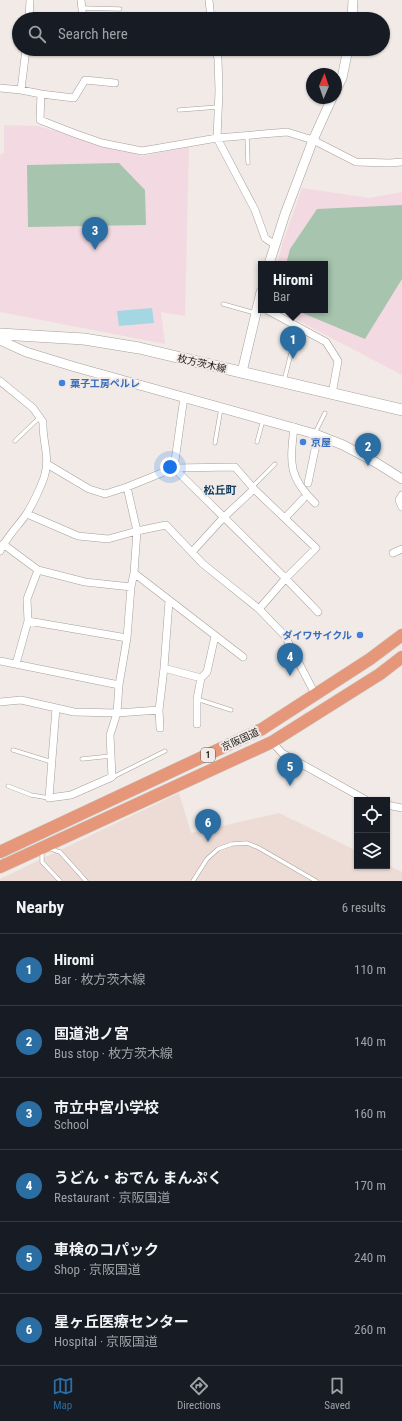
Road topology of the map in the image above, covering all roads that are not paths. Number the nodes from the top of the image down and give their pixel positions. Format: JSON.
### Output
{"nodes":[{"id":1,"x":30,"y":0,"type":"edge"},
{"id":2,"x":81,"y":0,"type":"edge"},
{"id":3,"x":210,"y":0,"type":"edge"},
{"id":4,"x":353,"y":0,"type":"edge"},
{"id":5,"x":82,"y":8,"type":"junction"},
{"id":6,"x":120,"y":9,"type":"dead end"},
{"id":7,"x":29,"y":12,"type":"edge"},
{"id":8,"x":82,"y":12,"type":"edge"},
{"id":9,"x":211,"y":12,"type":"edge"},
{"id":10,"x":352,"y":12,"type":"edge"},
{"id":11,"x":25,"y":56,"type":"edge"},
{"id":12,"x":217,"y":56,"type":"edge"},
{"id":13,"x":347,"y":56,"type":"edge"},
{"id":14,"x":342,"y":78,"type":"edge"},
{"id":15,"x":115,"y":83,"type":"dead end"},
{"id":16,"x":0,"y":88,"type":"edge"},
{"id":17,"x":21,"y":90,"type":"junction"},
{"id":18,"x":41,"y":94,"type":"junction"},
{"id":19,"x":329,"y":104,"type":"edge"},
{"id":20,"x":218,"y":107,"type":"junction"},
{"id":21,"x":179,"y":110,"type":"dead end"},
{"id":22,"x":247,"y":136,"type":"junction"},
{"id":23,"x":217,"y":138,"type":"junction"},
{"id":24,"x":313,"y":140,"type":"junction"},
{"id":25,"x":402,"y":162,"type":"edge"},
{"id":26,"x":248,"y":163,"type":"dead end"},
{"id":27,"x":275,"y":245,"type":"junction"},
{"id":28,"x":270,"y":261,"type":"edge"},
{"id":29,"x":223,"y":304,"type":"dead end"},
{"id":30,"x":258,"y":308,"type":"edge"},
{"id":31,"x":273,"y":313,"type":"edge"},
{"id":32,"x":0,"y":334,"type":"edge"},
{"id":33,"x":0,"y":340,"type":"edge"},
{"id":34,"x":292,"y":349,"type":"dead end"},
{"id":35,"x":242,"y":372,"type":"junction"},
{"id":36,"x":0,"y":381,"type":"edge"},
{"id":37,"x":283,"y":382,"type":"junction"},
{"id":38,"x":332,"y":394,"type":"junction"},
{"id":39,"x":184,"y":397,"type":"junction"},
{"id":40,"x":221,"y":407,"type":"junction"},
{"id":41,"x":402,"y":410,"type":"edge"},
{"id":42,"x":325,"y":413,"type":"dead end"},
{"id":43,"x":40,"y":417,"type":"junction"},
{"id":44,"x":263,"y":418,"type":"junction"},
{"id":45,"x":294,"y":427,"type":"junction"},
{"id":46,"x":316,"y":434,"type":"junction"},
{"id":47,"x":16,"y":441,"type":"dead end"},
{"id":48,"x":257,"y":442,"type":"dead end"},
{"id":49,"x":215,"y":443,"type":"dead end"},
{"id":50,"x":47,"y":464,"type":"junction"},
{"id":51,"x":275,"y":464,"type":"dead end"},
{"id":52,"x":174,"y":468,"type":"junction"},
{"id":53,"x":402,"y":479,"type":"edge"},
{"id":54,"x":308,"y":483,"type":"dead end"},
{"id":55,"x":127,"y":487,"type":"junction"},
{"id":56,"x":253,"y":488,"type":"junction"},
{"id":57,"x":402,"y":495,"type":"edge"},
{"id":58,"x":303,"y":500,"type":"dead end"},
{"id":59,"x":315,"y":503,"type":"dead end"},
{"id":60,"x":402,"y":507,"type":"edge"},
{"id":61,"x":27,"y":514,"type":"junction"},
{"id":62,"x":223,"y":518,"type":"junction"},
{"id":63,"x":285,"y":518,"type":"junction"},
{"id":64,"x":137,"y":531,"type":"junction"},
{"id":65,"x":2,"y":547,"type":"edge"},
{"id":66,"x":402,"y":549,"type":"edge"},
{"id":67,"x":192,"y":552,"type":"junction"},
{"id":68,"x":393,"y":553,"type":"dead end"},
{"id":69,"x":38,"y":570,"type":"junction"},
{"id":70,"x":134,"y":573,"type":"junction"},
{"id":71,"x":286,"y":578,"type":"junction"},
{"id":72,"x":131,"y":587,"type":"junction"},
{"id":73,"x":170,"y":601,"type":"junction"},
{"id":74,"x":259,"y":609,"type":"junction"},
{"id":75,"x":318,"y":612,"type":"dead end"},
{"id":76,"x":28,"y":621,"type":"junction"},
{"id":77,"x":402,"y":635,"type":"edge"},
{"id":78,"x":215,"y":636,"type":"junction"},
{"id":79,"x":127,"y":638,"type":"junction"},
{"id":80,"x":243,"y":657,"type":"dead end"},
{"id":81,"x":402,"y":657,"type":"edge"},
{"id":82,"x":0,"y":661,"type":"edge"},
{"id":83,"x":16,"y":664,"type":"junction"},
{"id":84,"x":164,"y":668,"type":"junction"},
{"id":85,"x":201,"y":678,"type":"junction"},
{"id":86,"x":119,"y":685,"type":"junction"},
{"id":87,"x":315,"y":694,"type":"junction"},
{"id":88,"x":197,"y":699,"type":"junction"},
{"id":89,"x":0,"y":702,"type":"edge"},
{"id":90,"x":56,"y":708,"type":"junction"},
{"id":91,"x":159,"y":710,"type":"junction"},
{"id":92,"x":231,"y":710,"type":"dead end"},
{"id":93,"x":117,"y":713,"type":"junction"},
{"id":94,"x":197,"y":724,"type":"dead end"},
{"id":95,"x":160,"y":728,"type":"dead end"},
{"id":96,"x":272,"y":742,"type":"junction"},
{"id":97,"x":13,"y":750,"type":"dead end"},
{"id":98,"x":165,"y":751,"type":"dead end"},
{"id":99,"x":111,"y":756,"type":"junction"},
{"id":100,"x":82,"y":759,"type":"dead end"},
{"id":101,"x":53,"y":762,"type":"junction"},
{"id":102,"x":112,"y":777,"type":"junction"},
{"id":103,"x":8,"y":786,"type":"dead end"},
{"id":104,"x":361,"y":797,"type":"edge"},
{"id":105,"x":50,"y":798,"type":"junction"},
{"id":106,"x":390,"y":806,"type":"edge"},
{"id":107,"x":402,"y":808,"type":"edge"},
{"id":108,"x":36,"y":835,"type":"junction"},
{"id":109,"x":42,"y":846,"type":"junction"},
{"id":110,"x":0,"y":852,"type":"edge"},
{"id":111,"x":0,"y":867,"type":"edge"},
{"id":112,"x":60,"y":881,"type":"edge"},
{"id":113,"x":83,"y":881,"type":"edge"},
{"id":114,"x":193,"y":881,"type":"edge"},
{"id":115,"x":316,"y":881,"type":"edge"}],
"edges":[{"from":1,"to":7,"type":"street"},
{"from":2,"to":5,"type":"street"},
{"from":3,"to":9,"type":"street"},
{"from":4,"to":10,"type":"street"},
{"from":5,"to":6,"type":"lane"},
{"from":5,"to":8,"type":"street"},
{"from":11,"to":17,"type":"street"},
{"from":12,"to":20,"type":"street"},
{"from":13,"to":14,"type":"street"},
{"from":15,"to":18,"type":"street"},
{"from":16,"to":17,"type":"street"},
{"from":17,"to":18,"type":"street"},
{"from":18,"to":23,"type":"street"},
{"from":19,"to":24,"type":"street"},
{"from":20,"to":21,"type":"lane"},
{"from":20,"to":23,"type":"street"},
{"from":22,"to":23,"type":"street"},
{"from":22,"to":24,"type":"street"},
{"from":22,"to":26,"type":"lane"},
{"from":23,"to":27,"type":"street"},
{"from":24,"to":25,"type":"street"},
{"from":24,"to":27,"type":"street"},
{"from":27,"to":28,"type":"street"},
{"from":29,"to":30,"type":"lane"},
{"from":30,"to":35,"type":"street"},
{"from":31,"to":38,"type":"street"},
{"from":32,"to":35,"type":"main road","name":"枚方茨木線"},
{"from":33,"to":39,"type":"street"},
{"from":34,"to":37,"type":"lane"},
{"from":35,"to":37,"type":"main road","name":"枚方茨木線"},
{"from":36,"to":43,"type":"street"},
{"from":37,"to":38,"type":"main road","name":"枚方茨木線"},
{"from":38,"to":41,"type":"main road","name":"枚方茨木線"},
{"from":39,"to":40,"type":"street"},
{"from":39,"to":52,"type":"street"},
{"from":40,"to":44,"type":"street"},
{"from":40,"to":49,"type":"lane"},
{"from":42,"to":46,"type":"lane"},
{"from":43,"to":47,"type":"lane"},
{"from":43,"to":50,"type":"street"},
{"from":44,"to":45,"type":"street"},
{"from":44,"to":48,"type":"lane"},
{"from":45,"to":46,"type":"street"},
{"from":45,"to":59,"type":"street"},
{"from":46,"to":53,"type":"street"},
{"from":46,"to":54,"type":"street"},
{"from":50,"to":55,"type":"street"},
{"from":50,"to":61,"type":"street"},
{"from":51,"to":56,"type":"lane"},
{"from":52,"to":55,"type":"street"},
{"from":52,"to":56,"type":"street"},
{"from":52,"to":62,"type":"street"},
{"from":55,"to":64,"type":"street"},
{"from":56,"to":62,"type":"street"},
{"from":56,"to":63,"type":"street"},
{"from":57,"to":60,"type":"street"},
{"from":58,"to":63,"type":"street"},
{"from":61,"to":64,"type":"street"},
{"from":61,"to":65,"type":"street"},
{"from":62,"to":67,"type":"street"},
{"from":62,"to":71,"type":"street"},
{"from":63,"to":71,"type":"street"},
{"from":64,"to":67,"type":"street"},
{"from":64,"to":70,"type":"street"},
{"from":65,"to":69,"type":"street"},
{"from":66,"to":68,"type":"street"},
{"from":67,"to":74,"type":"street"},
{"from":69,"to":72,"type":"street"},
{"from":69,"to":76,"type":"street"},
{"from":70,"to":72,"type":"street"},
{"from":70,"to":73,"type":"street"},
{"from":71,"to":74,"type":"street"},
{"from":71,"to":75,"type":"street"},
{"from":72,"to":79,"type":"street"},
{"from":73,"to":78,"type":"street"},
{"from":73,"to":84,"type":"street"},
{"from":74,"to":87,"type":"street"},
{"from":76,"to":79,"type":"street"},
{"from":76,"to":83,"type":"street"},
{"from":77,"to":87,"type":"highway","name":"京阪国道","number":"1"},
{"from":78,"to":80,"type":"street"},
{"from":78,"to":85,"type":"street"},
{"from":79,"to":86,"type":"street"},
{"from":81,"to":96,"type":"highway","name":"京阪国道","number":"1"},
{"from":82,"to":83,"type":"street"},
{"from":83,"to":86,"type":"street"},
{"from":84,"to":85,"type":"street"},
{"from":84,"to":91,"type":"street"},
{"from":85,"to":88,"type":"street"},
{"from":86,"to":93,"type":"street"},
{"from":87,"to":108,"type":"highway","name":"京阪国道","number":"1"},
{"from":88,"to":92,"type":"lane"},
{"from":88,"to":94,"type":"street"},
{"from":89,"to":90,"type":"street"},
{"from":90,"to":93,"type":"street"},
{"from":90,"to":101,"type":"street"},
{"from":91,"to":93,"type":"street"},
{"from":91,"to":95,"type":"street"},
{"from":93,"to":99,"type":"street"},
{"from":96,"to":104,"type":"street"},
{"from":96,"to":109,"type":"highway","name":"京阪国道","number":"1"},
{"from":97,"to":101,"type":"lane"},
{"from":98,"to":102,"type":"lane"},
{"from":99,"to":100,"type":"lane"},
{"from":99,"to":102,"type":"street"},
{"from":101,"to":105,"type":"street"},
{"from":102,"to":105,"type":"street"},
{"from":103,"to":105,"type":"lane"},
{"from":106,"to":107,"type":"street"},
{"from":108,"to":109,"type":"street"},
{"from":108,"to":110,"type":"highway","name":"京阪国道","number":"1"},
{"from":109,"to":111,"type":"highway","name":"京阪国道","number":"1"},
{"from":109,"to":112,"type":"lane"},
{"from":109,"to":113,"type":"lane"},
{"from":114,"to":115,"type":"lane"}]}
